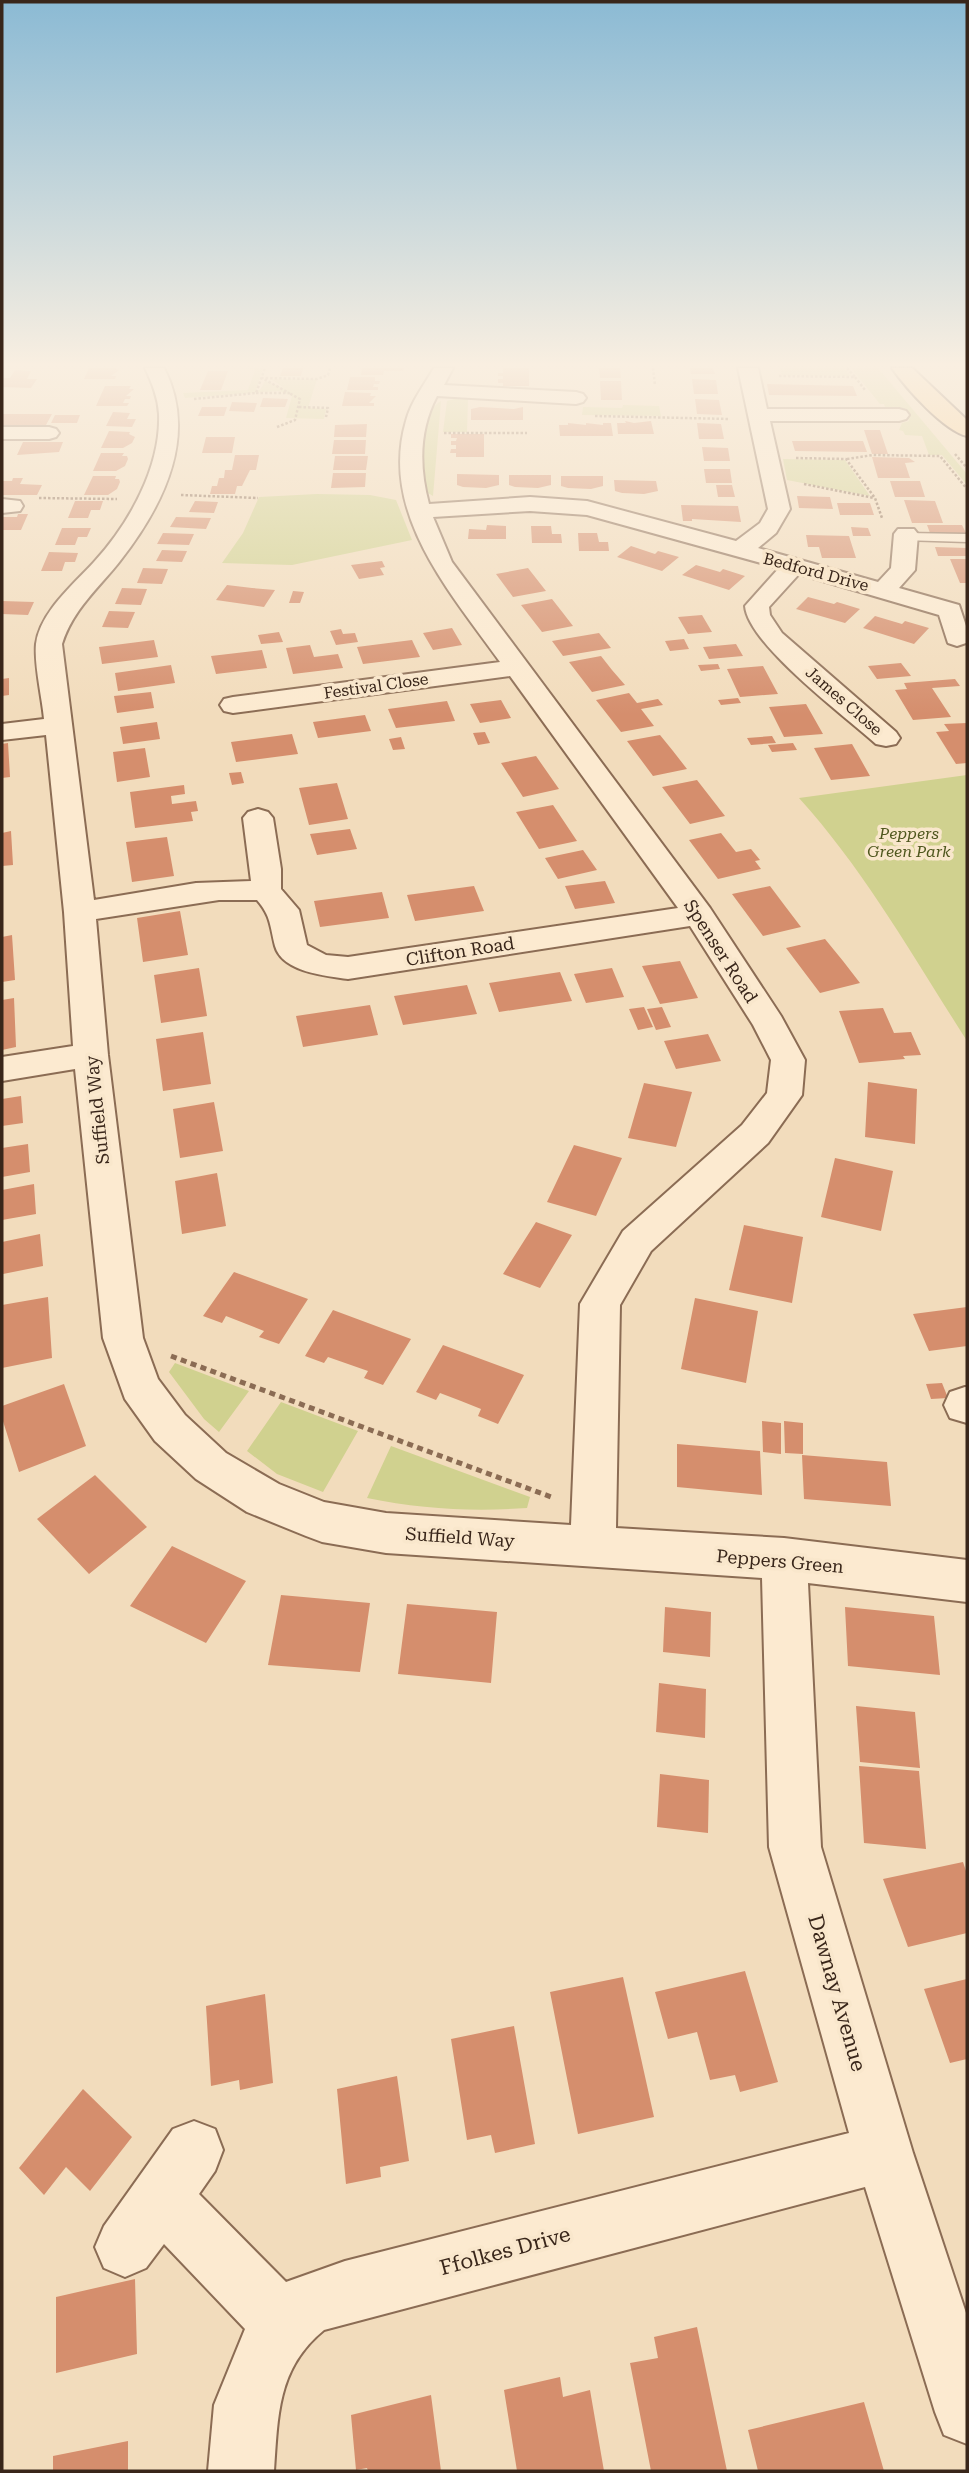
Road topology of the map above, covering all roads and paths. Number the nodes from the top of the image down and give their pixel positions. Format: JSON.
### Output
{"nodes":[{"id":1,"x":154,"y":483,"type":"edge"},
{"id":2,"x":413,"y":483,"type":"edge"},
{"id":3,"x":773,"y":483,"type":"edge"},
{"id":4,"x":823,"y":483,"type":"edge"},
{"id":5,"x":864,"y":483,"type":"edge"},
{"id":6,"x":148,"y":497,"type":"junction"},
{"id":7,"x":37,"y":498,"type":"dead end"},
{"id":8,"x":258,"y":498,"type":"dead end"},
{"id":9,"x":875,"y":498,"type":"junction"},
{"id":10,"x":419,"y":511,"type":"junction"},
{"id":11,"x":906,"y":536,"type":"junction"},
{"id":12,"x":967,"y":538,"type":"edge"},
{"id":13,"x":738,"y":551,"type":"junction"},
{"id":14,"x":794,"y":566,"type":"junction"},
{"id":15,"x":884,"y":591,"type":"junction"},
{"id":16,"x":959,"y":612,"type":"edge"},
{"id":17,"x":957,"y":638,"type":"dead end"},
{"id":18,"x":834,"y":656,"type":"dead end"},
{"id":19,"x":802,"y":664,"type":"junction"},
{"id":20,"x":519,"y":667,"type":"junction"},
{"id":21,"x":233,"y":705,"type":"dead end"},
{"id":22,"x":58,"y":725,"type":"junction"},
{"id":23,"x":2,"y":732,"type":"edge"},
{"id":24,"x":886,"y":738,"type":"dead end"},
{"id":25,"x":258,"y":818,"type":"dead end"},
{"id":26,"x":266,"y":891,"type":"junction"},
{"id":27,"x":80,"y":912,"type":"junction"},
{"id":28,"x":699,"y":915,"type":"junction"},
{"id":29,"x":91,"y":1055,"type":"junction"},
{"id":30,"x":2,"y":1069,"type":"edge"},
{"id":31,"x":124,"y":1338,"type":"junction"},
{"id":32,"x":593,"y":1529,"type":"junction"},
{"id":33,"x":785,"y":1559,"type":"junction"},
{"id":34,"x":967,"y":1581,"type":"edge"},
{"id":35,"x":194,"y":2150,"type":"dead end"},
{"id":36,"x":884,"y":2153,"type":"junction"},
{"id":37,"x":160,"y":2197,"type":"junction"},
{"id":38,"x":125,"y":2246,"type":"dead end"},
{"id":39,"x":283,"y":2323,"type":"junction"},
{"id":40,"x":967,"y":2412,"type":"edge"},
{"id":41,"x":241,"y":2471,"type":"edge"}],
"edges":[{"from":1,"to":6,"type":"street","name":"Suffield Way"},
{"from":2,"to":10,"type":"street","name":"Spenser Road"},
{"from":3,"to":13,"type":"street"},
{"from":4,"to":9,"type":"path"},
{"from":5,"to":9,"type":"path"},
{"from":6,"to":7,"type":"path"},
{"from":6,"to":8,"type":"path"},
{"from":6,"to":22,"type":"street","name":"Suffield Way"},
{"from":9,"to":11,"type":"path"},
{"from":10,"to":13,"type":"street","name":"Bedford Drive"},
{"from":10,"to":20,"type":"street","name":"Spenser Road"},
{"from":11,"to":12,"type":"lane"},
{"from":11,"to":15,"type":"street","name":"Bedford Drive"},
{"from":13,"to":14,"type":"street","name":"Bedford Drive"},
{"from":14,"to":15,"type":"street","name":"Bedford Drive"},
{"from":14,"to":19,"type":"street","name":"James Close"},
{"from":15,"to":16,"type":"street","name":"Bedford Drive"},
{"from":16,"to":17,"type":"street","name":"Bedford Drive"},
{"from":18,"to":19,"type":"street","name":"James Close"},
{"from":19,"to":24,"type":"street","name":"James Close"},
{"from":20,"to":21,"type":"street","name":"Festival Close"},
{"from":20,"to":28,"type":"street","name":"Spenser Road"},
{"from":22,"to":23,"type":"street"},
{"from":22,"to":27,"type":"street","name":"Suffield Way"},
{"from":25,"to":26,"type":"street"},
{"from":26,"to":27,"type":"street"},
{"from":26,"to":28,"type":"street","name":"Clifton Road"},
{"from":27,"to":29,"type":"street","name":"Suffield Way"},
{"from":28,"to":32,"type":"street","name":"Spenser Road"},
{"from":29,"to":30,"type":"street"},
{"from":29,"to":31,"type":"street","name":"Suffield Way"},
{"from":31,"to":32,"type":"path"},
{"from":31,"to":32,"type":"street","name":"Suffield Way"},
{"from":32,"to":33,"type":"street","name":"Peppers Green"},
{"from":33,"to":34,"type":"street","name":"Peppers Green"},
{"from":33,"to":36,"type":"street","name":"Dawnay Avenue"},
{"from":35,"to":37,"type":"street"},
{"from":36,"to":39,"type":"street","name":"Ffolkes Drive"},
{"from":36,"to":40,"type":"street","name":"Dawnay Avenue"},
{"from":37,"to":38,"type":"street"},
{"from":37,"to":39,"type":"street"},
{"from":39,"to":41,"type":"street","name":"Ffolkes Drive"}]}
